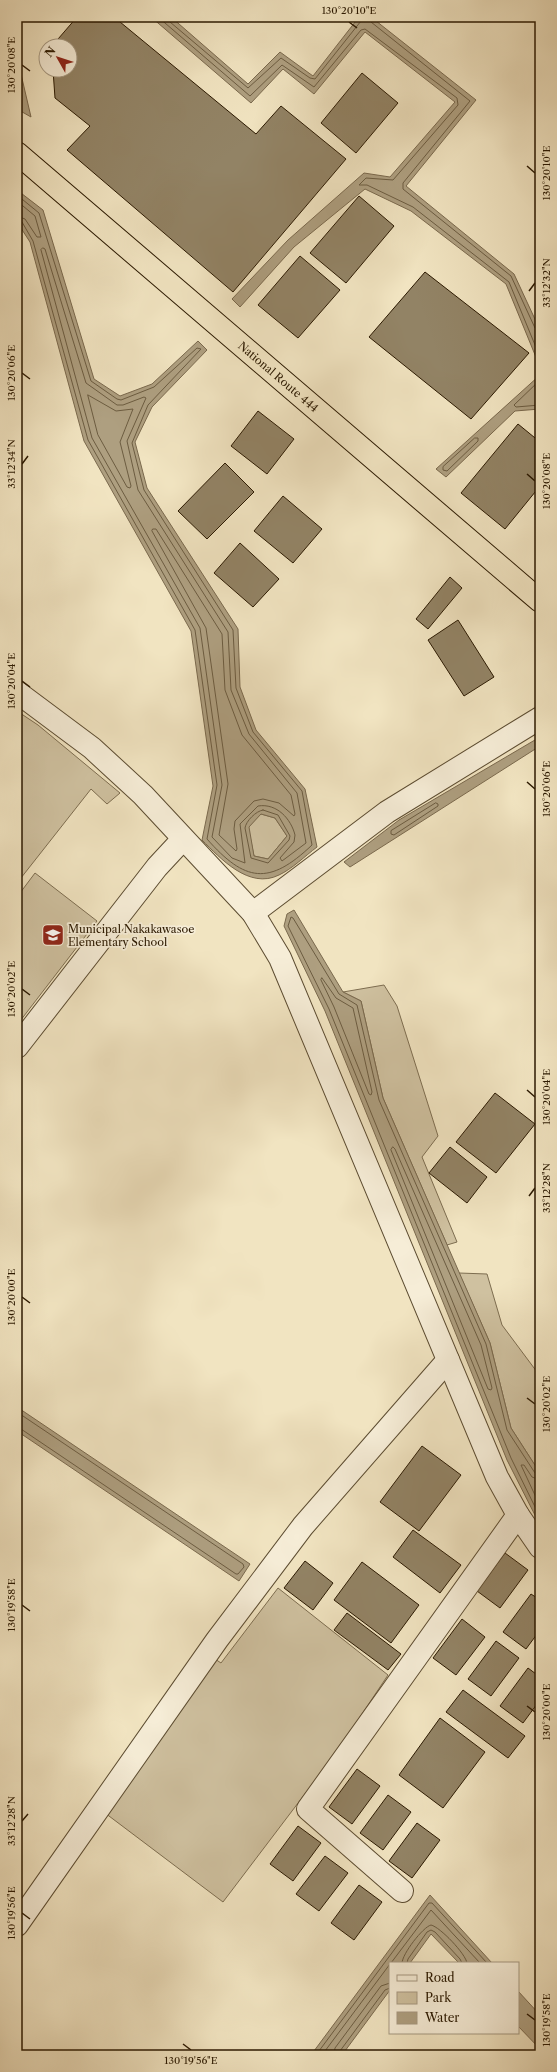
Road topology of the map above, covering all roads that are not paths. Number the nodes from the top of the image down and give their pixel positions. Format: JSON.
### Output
{"nodes":[{"id":1,"x":17,"y":153,"type":"edge"},
{"id":2,"x":540,"y":601,"type":"edge"},
{"id":3,"x":17,"y":692,"type":"edge"},
{"id":4,"x":540,"y":718,"type":"edge"},
{"id":5,"x":183,"y":839,"type":"junction"},
{"id":6,"x":253,"y":913,"type":"junction"},
{"id":7,"x":17,"y":1047,"type":"edge"},
{"id":8,"x":448,"y":1360,"type":"junction"},
{"id":9,"x":518,"y":1514,"type":"junction"},
{"id":10,"x":540,"y":1547,"type":"edge"},
{"id":11,"x":402,"y":1891,"type":"dead end"},
{"id":12,"x":17,"y":1925,"type":"edge"}],
"edges":[{"from":1,"to":2,"type":"highway","name":"National Route 444"},
{"from":3,"to":5,"type":"street"},
{"from":4,"to":6,"type":"street"},
{"from":5,"to":6,"type":"street"},
{"from":5,"to":7,"type":"street"},
{"from":6,"to":8,"type":"street"},
{"from":8,"to":9,"type":"street"},
{"from":8,"to":12,"type":"street"},
{"from":9,"to":10,"type":"street"},
{"from":9,"to":11,"type":"street"}]}
